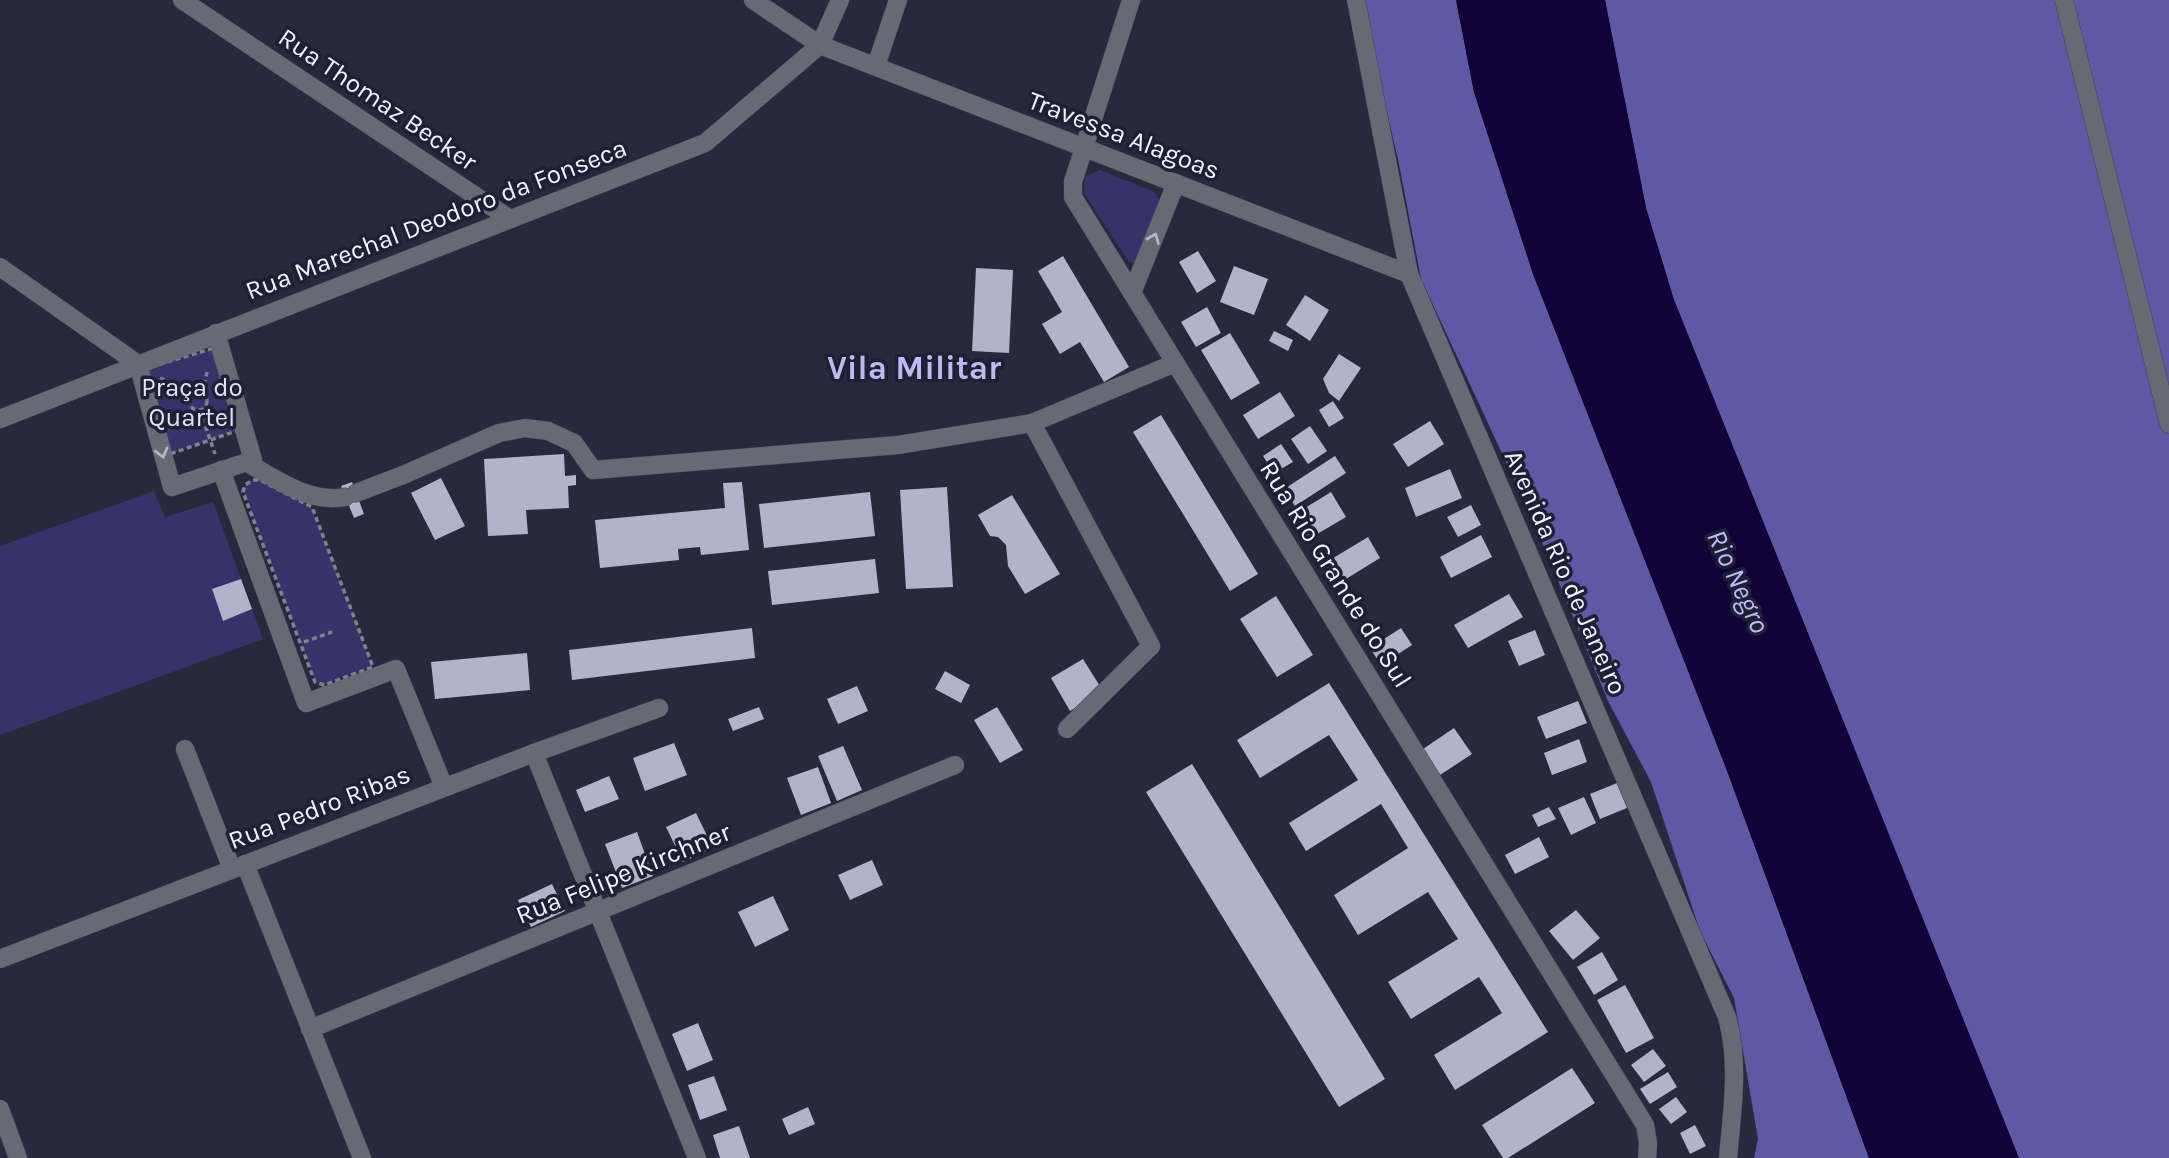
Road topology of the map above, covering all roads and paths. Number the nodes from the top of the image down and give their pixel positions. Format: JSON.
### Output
{"nodes":[{"id":1,"x":752,"y":0,"type":"edge"},
{"id":2,"x":840,"y":0,"type":"edge"},
{"id":3,"x":898,"y":0,"type":"edge"},
{"id":4,"x":1131,"y":0,"type":"edge"},
{"id":5,"x":1356,"y":0,"type":"edge"},
{"id":6,"x":2064,"y":0,"type":"edge"},
{"id":7,"x":191,"y":3,"type":"edge"},
{"id":8,"x":820,"y":45,"type":"junction"},
{"id":9,"x":876,"y":66,"type":"junction"},
{"id":10,"x":1084,"y":147,"type":"junction"},
{"id":11,"x":1176,"y":183,"type":"junction"},
{"id":12,"x":510,"y":219,"type":"junction"},
{"id":13,"x":0,"y":267,"type":"edge"},
{"id":14,"x":1409,"y":274,"type":"junction"},
{"id":15,"x":1132,"y":293,"type":"junction"},
{"id":16,"x":216,"y":333,"type":"junction"},
{"id":17,"x":1175,"y":363,"type":"junction"},
{"id":18,"x":141,"y":366,"type":"junction"},
{"id":19,"x":192,"y":395,"type":"junction"},
{"id":20,"x":200,"y":410,"type":"junction"},
{"id":21,"x":0,"y":419,"type":"edge"},
{"id":22,"x":1032,"y":423,"type":"junction"},
{"id":23,"x":2169,"y":424,"type":"edge"},
{"id":24,"x":209,"y":440,"type":"junction"},
{"id":25,"x":246,"y":462,"type":"junction"},
{"id":26,"x":221,"y":470,"type":"junction"},
{"id":27,"x":332,"y":632,"type":"dead end"},
{"id":28,"x":293,"y":646,"type":"junction"},
{"id":29,"x":659,"y":708,"type":"dead end"},
{"id":30,"x":1067,"y":729,"type":"dead end"},
{"id":31,"x":185,"y":749,"type":"dead end"},
{"id":32,"x":534,"y":752,"type":"junction"},
{"id":33,"x":955,"y":765,"type":"dead end"},
{"id":34,"x":444,"y":787,"type":"junction"},
{"id":35,"x":239,"y":867,"type":"junction"},
{"id":36,"x":597,"y":912,"type":"junction"},
{"id":37,"x":0,"y":959,"type":"edge"},
{"id":38,"x":310,"y":1029,"type":"junction"},
{"id":39,"x":0,"y":1109,"type":"edge"},
{"id":40,"x":18,"y":1158,"type":"edge"},
{"id":41,"x":362,"y":1158,"type":"edge"},
{"id":42,"x":697,"y":1158,"type":"edge"},
{"id":43,"x":1647,"y":1158,"type":"edge"},
{"id":44,"x":1728,"y":1158,"type":"edge"}],
"edges":[{"from":1,"to":8,"type":"street","name":"Travessa Alagoas"},
{"from":2,"to":8,"type":"street","name":"Rua Marechal Deodoro da Fonseca"},
{"from":3,"to":9,"type":"street"},
{"from":4,"to":10,"type":"street","name":"Rua Rio Grande do Sul"},
{"from":5,"to":14,"type":"street","name":"Avenida Rio de Janeiro"},
{"from":6,"to":23,"type":"street"},
{"from":7,"to":12,"type":"street","name":"Rua Thomaz Becker"},
{"from":8,"to":9,"type":"street","name":"Travessa Alagoas"},
{"from":8,"to":12,"type":"street","name":"Rua Marechal Deodoro da Fonseca"},
{"from":9,"to":10,"type":"street","name":"Travessa Alagoas"},
{"from":10,"to":11,"type":"street","name":"Travessa Alagoas"},
{"from":10,"to":15,"type":"street","name":"Rua Rio Grande do Sul"},
{"from":11,"to":14,"type":"street","name":"Travessa Alagoas"},
{"from":15,"to":11,"type":"street","one_way":true},
{"from":12,"to":16,"type":"street","name":"Rua Marechal Deodoro da Fonseca"},
{"from":13,"to":18,"type":"street"},
{"from":14,"to":44,"type":"street","name":"Avenida Rio de Janeiro"},
{"from":15,"to":17,"type":"street","name":"Rua Rio Grande do Sul"},
{"from":16,"to":18,"type":"street","name":"Rua Marechal Deodoro da Fonseca"},
{"from":16,"to":25,"type":"street"},
{"from":17,"to":22,"type":"street"},
{"from":17,"to":43,"type":"street","name":"Rua Rio Grande do Sul"},
{"from":18,"to":19,"type":"path"},
{"from":18,"to":21,"type":"street","name":"Rua Marechal Deodoro da Fonseca"},
{"from":18,"to":24,"type":"path"},
{"from":18,"to":24,"type":"path"},
{"from":18,"to":26,"type":"street","one_way":true},
{"from":19,"to":20,"type":"path"},
{"from":19,"to":20,"type":"path"},
{"from":20,"to":24,"type":"path"},
{"from":22,"to":25,"type":"street"},
{"from":22,"to":30,"type":"street"},
{"from":24,"to":26,"type":"path"},
{"from":25,"to":26,"type":"street"},
{"from":26,"to":28,"type":"street"},
{"from":27,"to":28,"type":"path"},
{"from":28,"to":28,"type":"path"},
{"from":28,"to":34,"type":"street"},
{"from":29,"to":32,"type":"street","name":"Rua Pedro Ribas"},
{"from":31,"to":35,"type":"street"},
{"from":32,"to":34,"type":"street","name":"Rua Pedro Ribas"},
{"from":32,"to":36,"type":"street"},
{"from":33,"to":36,"type":"street","name":"Rua Felipe Kirchner"},
{"from":34,"to":35,"type":"street","name":"Rua Pedro Ribas"},
{"from":35,"to":37,"type":"street","name":"Rua Pedro Ribas"},
{"from":35,"to":38,"type":"street"},
{"from":36,"to":38,"type":"street","name":"Rua Felipe Kirchner"},
{"from":36,"to":42,"type":"street"},
{"from":38,"to":41,"type":"street"},
{"from":39,"to":40,"type":"street"}]}
